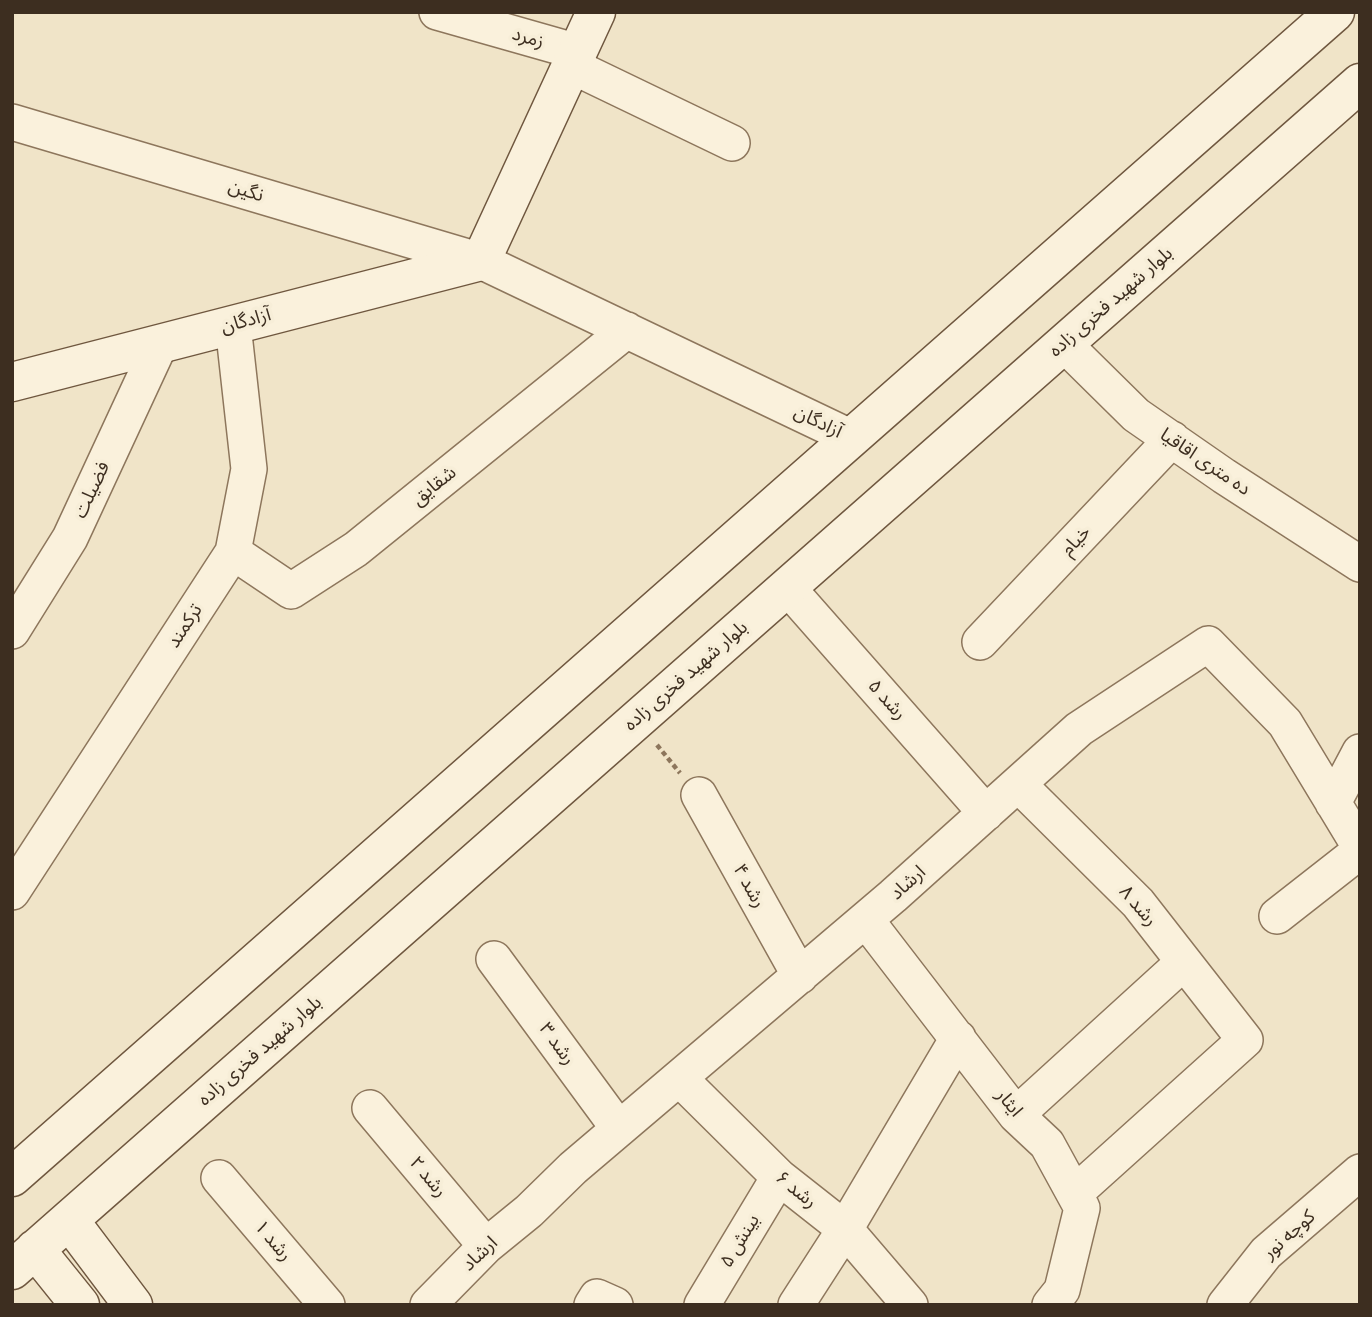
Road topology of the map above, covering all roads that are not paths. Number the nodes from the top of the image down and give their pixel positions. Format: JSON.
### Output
{"nodes":[{"id":1,"x":437,"y":12,"type":"edge"},
{"id":2,"x":596,"y":12,"type":"edge"},
{"id":3,"x":1335,"y":12,"type":"edge"},
{"id":4,"x":575,"y":59,"type":"junction"},
{"id":5,"x":1360,"y":83,"type":"edge"},
{"id":6,"x":12,"y":122,"type":"edge"},
{"id":7,"x":732,"y":143,"type":"dead end"},
{"id":8,"x":481,"y":261,"type":"junction"},
{"id":9,"x":233,"y":325,"type":"junction"},
{"id":10,"x":627,"y":330,"type":"junction"},
{"id":11,"x":160,"y":344,"type":"junction"},
{"id":12,"x":1064,"y":344,"type":"junction"},
{"id":13,"x":12,"y":382,"type":"edge"},
{"id":14,"x":852,"y":438,"type":"junction"},
{"id":15,"x":1172,"y":439,"type":"junction"},
{"id":16,"x":233,"y":552,"type":"junction"},
{"id":17,"x":1360,"y":564,"type":"edge"},
{"id":18,"x":787,"y":587,"type":"junction"},
{"id":19,"x":12,"y":631,"type":"edge"},
{"id":20,"x":980,"y":642,"type":"dead end"},
{"id":21,"x":1360,"y":752,"type":"edge"},
{"id":22,"x":1018,"y":784,"type":"junction"},
{"id":23,"x":699,"y":796,"type":"road end"},
{"id":24,"x":1333,"y":803,"type":"junction"},
{"id":25,"x":986,"y":813,"type":"junction"},
{"id":26,"x":1360,"y":849,"type":"edge"},
{"id":27,"x":12,"y":892,"type":"edge"},
{"id":28,"x":1277,"y":916,"type":"dead end"},
{"id":29,"x":866,"y":919,"type":"junction"},
{"id":30,"x":494,"y":959,"type":"dead end"},
{"id":31,"x":1184,"y":962,"type":"junction"},
{"id":32,"x":800,"y":976,"type":"junction"},
{"id":33,"x":958,"y":1038,"type":"junction"},
{"id":34,"x":679,"y":1078,"type":"junction"},
{"id":35,"x":370,"y":1108,"type":"dead end"},
{"id":36,"x":1016,"y":1115,"type":"junction"},
{"id":37,"x":619,"y":1129,"type":"junction"},
{"id":38,"x":15,"y":1171,"type":"edge"},
{"id":39,"x":1360,"y":1172,"type":"edge"},
{"id":40,"x":779,"y":1177,"type":"junction"},
{"id":41,"x":219,"y":1178,"type":"dead end"},
{"id":42,"x":1074,"y":1193,"type":"junction"},
{"id":43,"x":69,"y":1220,"type":"junction"},
{"id":44,"x":845,"y":1229,"type":"junction"},
{"id":45,"x":486,"y":1246,"type":"junction"},
{"id":46,"x":24,"y":1260,"type":"edge"},
{"id":47,"x":121,"y":1303,"type":"edge"},
{"id":48,"x":80,"y":1305,"type":"edge"},
{"id":49,"x":327,"y":1305,"type":"edge"},
{"id":50,"x":428,"y":1305,"type":"edge"},
{"id":51,"x":592,"y":1305,"type":"edge"},
{"id":52,"x":615,"y":1305,"type":"edge"},
{"id":53,"x":702,"y":1305,"type":"edge"},
{"id":54,"x":796,"y":1305,"type":"edge"},
{"id":55,"x":910,"y":1305,"type":"edge"},
{"id":56,"x":1051,"y":1305,"type":"edge"},
{"id":57,"x":1225,"y":1305,"type":"edge"}],
"edges":[{"from":1,"to":4,"type":"street","name":"زمرد"},
{"from":2,"to":4,"type":"main road"},
{"from":3,"to":14,"type":"main road"},
{"from":4,"to":7,"type":"street","name":"زمرد"},
{"from":4,"to":8,"type":"main road"},
{"from":5,"to":12,"type":"main road","name":"بلوار شهید فخری زاده"},
{"from":6,"to":8,"type":"street","name":"نگین"},
{"from":8,"to":9,"type":"main road","name":"آزادگان"},
{"from":8,"to":10,"type":"street","name":"آزادگان"},
{"from":9,"to":11,"type":"main road","name":"آزادگان"},
{"from":9,"to":16,"type":"street","name":"ترکمند"},
{"from":10,"to":14,"type":"street","name":"آزادگان"},
{"from":10,"to":16,"type":"street","name":"شقایق"},
{"from":11,"to":13,"type":"main road","name":"آزادگان"},
{"from":11,"to":19,"type":"street","name":"فضیلت"},
{"from":12,"to":15,"type":"street","name":"ده متری اقاقیا"},
{"from":12,"to":18,"type":"main road","name":"بلوار شهید فخری زاده"},
{"from":14,"to":38,"type":"main road"},
{"from":15,"to":17,"type":"street","name":"ده متری اقاقیا"},
{"from":15,"to":20,"type":"street","name":"خیام"},
{"from":16,"to":27,"type":"street","name":"ترکمند"},
{"from":18,"to":25,"type":"street","name":"رشد ۵"},
{"from":18,"to":43,"type":"main road","name":"بلوار شهید فخری زاده"},
{"from":21,"to":24,"type":"street"},
{"from":22,"to":24,"type":"street","name":"ارشاد"},
{"from":22,"to":25,"type":"street","name":"ارشاد"},
{"from":22,"to":31,"type":"street","name":"رشد ۸"},
{"from":23,"to":32,"type":"street","name":"رشد ۴"},
{"from":24,"to":26,"type":"street","name":"ارشاد"},
{"from":25,"to":29,"type":"street","name":"ارشاد"},
{"from":26,"to":28,"type":"street"},
{"from":29,"to":32,"type":"street","name":"ارشاد"},
{"from":29,"to":33,"type":"street","name":"ایثار"},
{"from":30,"to":37,"type":"street","name":"رشد ۳"},
{"from":31,"to":36,"type":"street"},
{"from":31,"to":42,"type":"street","name":"رشد ۸"},
{"from":32,"to":34,"type":"street","name":"ارشاد"},
{"from":33,"to":36,"type":"street","name":"ایثار"},
{"from":33,"to":44,"type":"street"},
{"from":34,"to":37,"type":"street","name":"ارشاد"},
{"from":34,"to":40,"type":"street","name":"رشد ۶"},
{"from":35,"to":45,"type":"street","name":"رشد ۲"},
{"from":36,"to":42,"type":"street","name":"ایثار"},
{"from":37,"to":45,"type":"street","name":"ارشاد"},
{"from":39,"to":57,"type":"street","name":"کوچه نور"},
{"from":40,"to":44,"type":"street","name":"رشد ۶"},
{"from":40,"to":53,"type":"street","name":"بینش ۵"},
{"from":41,"to":49,"type":"street","name":"رشد ۱"},
{"from":42,"to":56,"type":"street","name":"ایثار"},
{"from":43,"to":46,"type":"main road","name":"بلوار شهید فخری زاده"},
{"from":43,"to":47,"type":"main road"},
{"from":44,"to":54,"type":"street"},
{"from":44,"to":55,"type":"street","name":"رشد ۶"},
{"from":45,"to":50,"type":"street","name":"ارشاد"},
{"from":46,"to":48,"type":"main road"},
{"from":51,"to":52,"type":"street"}]}
